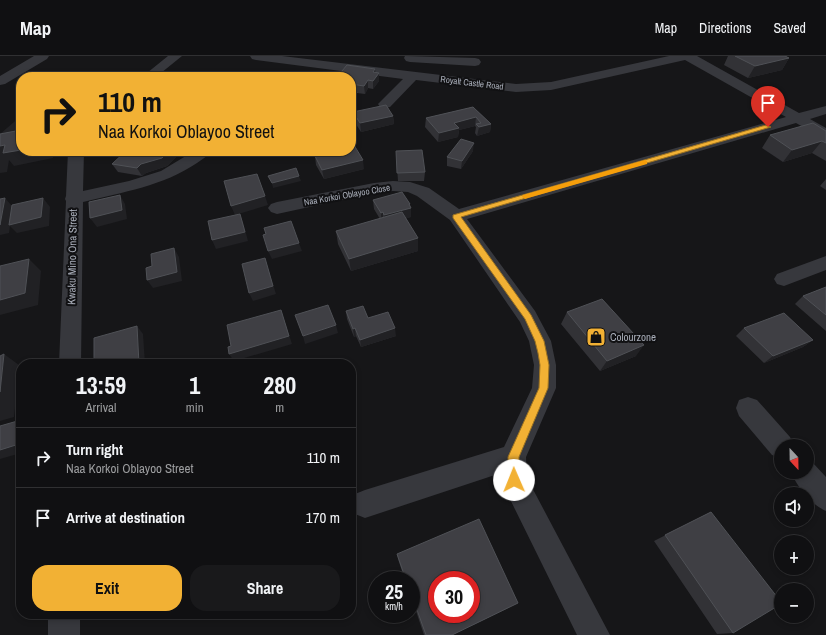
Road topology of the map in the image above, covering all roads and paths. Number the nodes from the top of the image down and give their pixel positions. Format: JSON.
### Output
{"nodes":[{"id":1,"x":43,"y":56,"type":"edge"},
{"id":2,"x":176,"y":56,"type":"edge"},
{"id":3,"x":256,"y":56,"type":"edge"},
{"id":4,"x":362,"y":56,"type":"edge"},
{"id":5,"x":686,"y":56,"type":"edge"},
{"id":6,"x":410,"y":58,"type":"dead end"},
{"id":7,"x":476,"y":59,"type":"edge"},
{"id":8,"x":350,"y":69,"type":"junction"},
{"id":9,"x":155,"y":72,"type":"edge"},
{"id":10,"x":413,"y":76,"type":"junction"},
{"id":11,"x":0,"y":81,"type":"edge"},
{"id":12,"x":471,"y":83,"type":"junction"},
{"id":13,"x":385,"y":104,"type":"edge"},
{"id":14,"x":826,"y":110,"type":"edge"},
{"id":15,"x":798,"y":118,"type":"junction"},
{"id":16,"x":826,"y":134,"type":"edge"},
{"id":17,"x":76,"y":156,"type":"edge"},
{"id":18,"x":197,"y":156,"type":"edge"},
{"id":19,"x":74,"y":199,"type":"junction"},
{"id":20,"x":278,"y":208,"type":"dead end"},
{"id":21,"x":456,"y":216,"type":"junction"},
{"id":22,"x":826,"y":263,"type":"edge"},
{"id":23,"x":784,"y":279,"type":"dead end"},
{"id":24,"x":70,"y":359,"type":"edge"},
{"id":25,"x":748,"y":408,"type":"dead end"},
{"id":26,"x":775,"y":439,"type":"edge"},
{"id":27,"x":513,"y":457,"type":"junction"},
{"id":28,"x":810,"y":479,"type":"edge"},
{"id":29,"x":826,"y":497,"type":"edge"},
{"id":30,"x":365,"y":504,"type":"dead end"},
{"id":31,"x":64,"y":619,"type":"edge"},
{"id":32,"x":64,"y":635,"type":"edge"},
{"id":33,"x":594,"y":635,"type":"edge"}],
"edges":[{"from":1,"to":11,"type":"street"},
{"from":2,"to":9,"type":"street"},
{"from":3,"to":8,"type":"street","name":"Royalt Castle Road"},
{"from":4,"to":8,"type":"street"},
{"from":5,"to":12,"type":"street","name":"Royalt Castle Road"},
{"from":5,"to":15,"type":"street"},
{"from":6,"to":7,"type":"street"},
{"from":7,"to":12,"type":"street"},
{"from":8,"to":10,"type":"street","name":"Royalt Castle Road"},
{"from":10,"to":12,"type":"street","name":"Royalt Castle Road"},
{"from":10,"to":13,"type":"street"},
{"from":14,"to":15,"type":"street"},
{"from":15,"to":16,"type":"street"},
{"from":15,"to":21,"type":"street"},
{"from":17,"to":19,"type":"street","name":"Kwaku Mino Ona Street"},
{"from":18,"to":19,"type":"street"},
{"from":19,"to":24,"type":"street","name":"Kwaku Mino Ona Street"},
{"from":20,"to":21,"type":"street","name":"Naa Korkoi Oblayoo Close"},
{"from":21,"to":27,"type":"street","name":"Naa Korkoi Oblayoo Close"},
{"from":22,"to":23,"type":"street"},
{"from":25,"to":26,"type":"street"},
{"from":27,"to":30,"type":"street"},
{"from":27,"to":33,"type":"street"},
{"from":28,"to":29,"type":"street"},
{"from":31,"to":32,"type":"street"}]}
